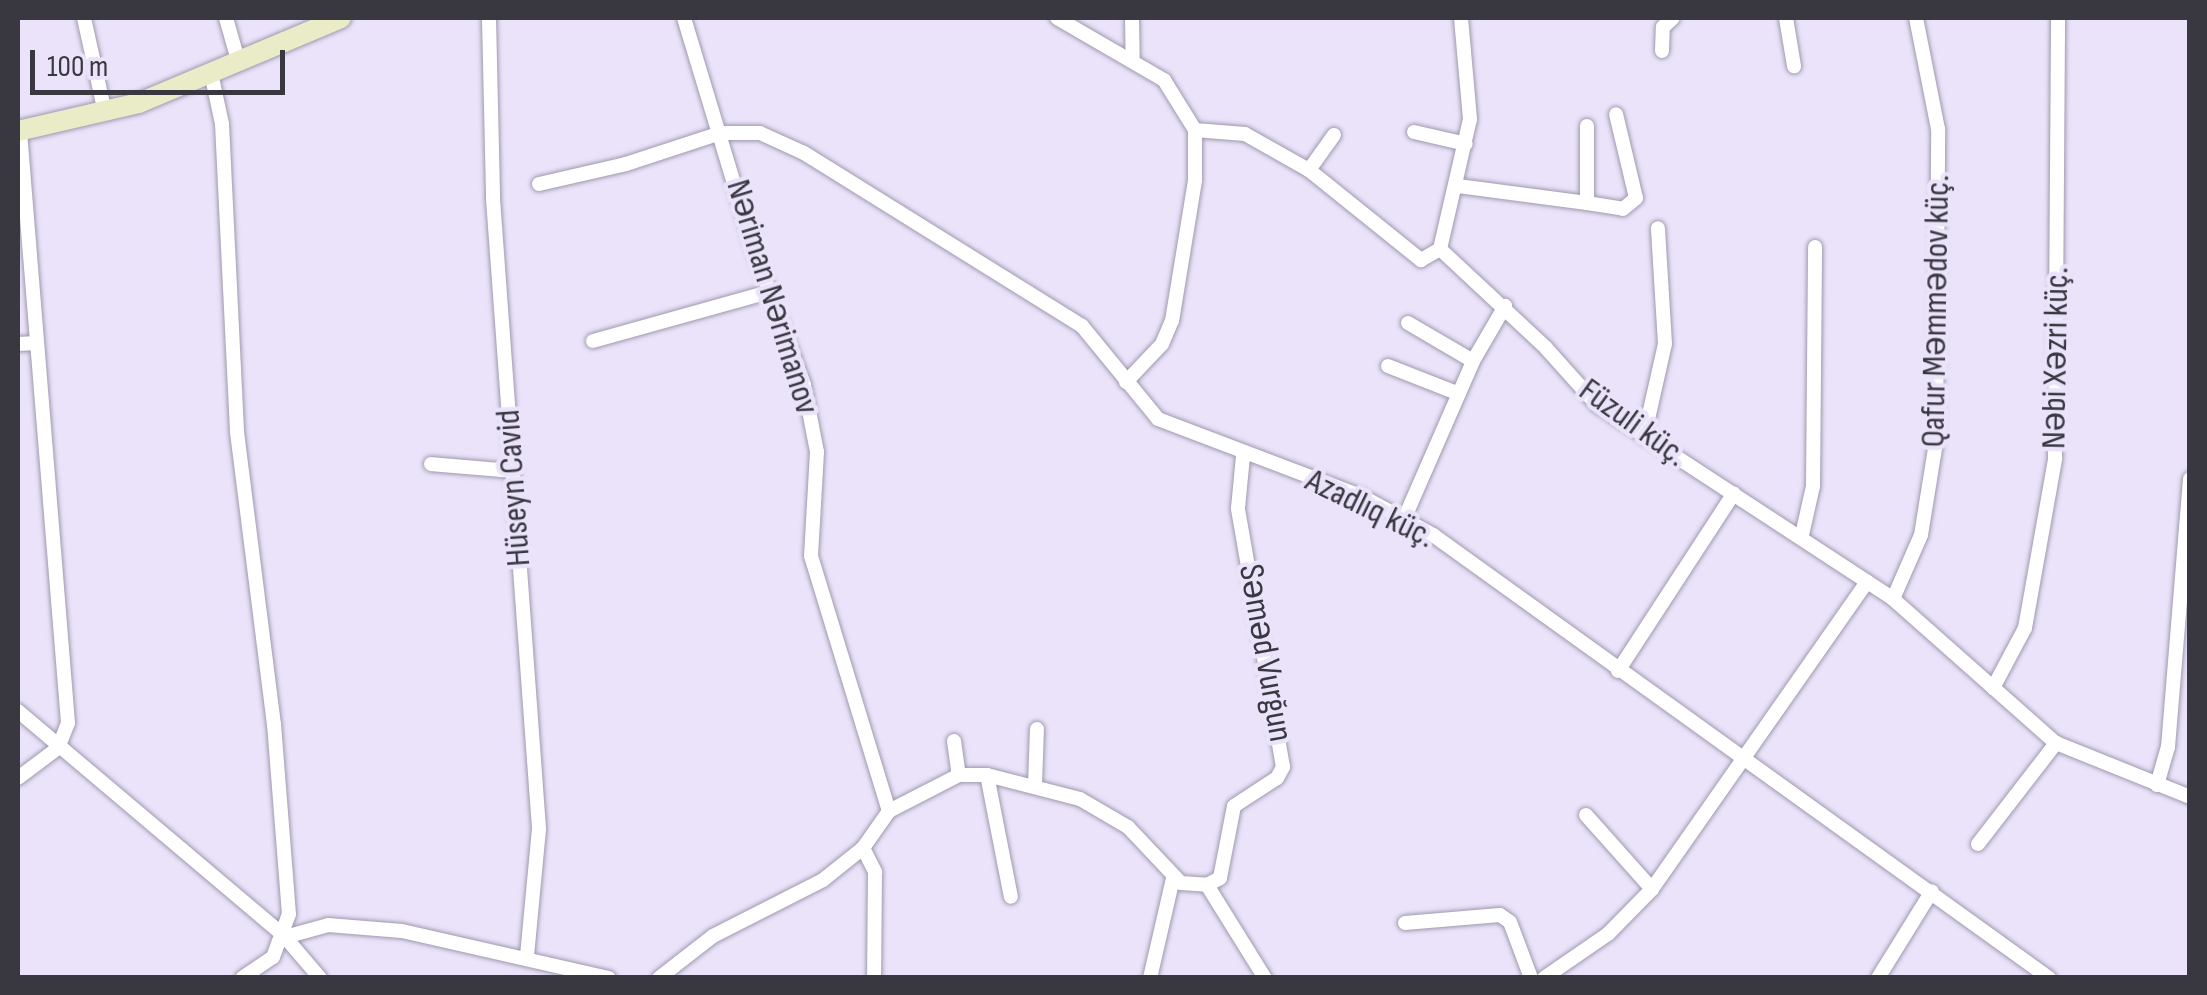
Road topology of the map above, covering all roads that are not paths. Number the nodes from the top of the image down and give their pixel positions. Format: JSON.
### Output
{"nodes":[{"id":1,"x":84,"y":18,"type":"edge"},
{"id":2,"x":226,"y":18,"type":"edge"},
{"id":3,"x":342,"y":18,"type":"edge"},
{"id":4,"x":489,"y":18,"type":"edge"},
{"id":5,"x":684,"y":18,"type":"edge"},
{"id":6,"x":1057,"y":18,"type":"edge"},
{"id":7,"x":1132,"y":18,"type":"edge"},
{"id":8,"x":1462,"y":18,"type":"edge"},
{"id":9,"x":1673,"y":18,"type":"edge"},
{"id":10,"x":1786,"y":18,"type":"edge"},
{"id":11,"x":1916,"y":18,"type":"edge"},
{"id":12,"x":2058,"y":18,"type":"edge"},
{"id":13,"x":1662,"y":51,"type":"dead end"},
{"id":14,"x":1133,"y":57,"type":"junction"},
{"id":15,"x":238,"y":60,"type":"junction"},
{"id":16,"x":1794,"y":66,"type":"dead end"},
{"id":17,"x":210,"y":73,"type":"junction"},
{"id":18,"x":105,"y":113,"type":"junction"},
{"id":19,"x":1616,"y":114,"type":"dead end"},
{"id":20,"x":1587,"y":126,"type":"dead end"},
{"id":21,"x":1195,"y":130,"type":"junction"},
{"id":22,"x":18,"y":131,"type":"edge"},
{"id":23,"x":722,"y":132,"type":"junction"},
{"id":24,"x":1414,"y":132,"type":"dead end"},
{"id":25,"x":1334,"y":135,"type":"dead end"},
{"id":26,"x":1466,"y":144,"type":"junction"},
{"id":27,"x":1310,"y":170,"type":"junction"},
{"id":28,"x":539,"y":184,"type":"dead end"},
{"id":29,"x":1458,"y":186,"type":"junction"},
{"id":30,"x":1586,"y":204,"type":"junction"},
{"id":31,"x":1658,"y":228,"type":"dead end"},
{"id":32,"x":1816,"y":247,"type":"dead end"},
{"id":33,"x":1440,"y":249,"type":"junction"},
{"id":34,"x":769,"y":292,"type":"junction"},
{"id":35,"x":1505,"y":306,"type":"junction"},
{"id":36,"x":1408,"y":323,"type":"dead end"},
{"id":37,"x":593,"y":342,"type":"dead end"},
{"id":38,"x":18,"y":344,"type":"edge"},
{"id":39,"x":37,"y":344,"type":"junction"},
{"id":40,"x":1473,"y":361,"type":"junction"},
{"id":41,"x":1388,"y":366,"type":"dead end"},
{"id":42,"x":1126,"y":382,"type":"junction"},
{"id":43,"x":1459,"y":394,"type":"junction"},
{"id":44,"x":1644,"y":437,"type":"junction"},
{"id":45,"x":1242,"y":456,"type":"junction"},
{"id":46,"x":431,"y":464,"type":"dead end"},
{"id":47,"x":512,"y":471,"type":"junction"},
{"id":48,"x":2190,"y":479,"type":"edge"},
{"id":49,"x":1734,"y":493,"type":"junction"},
{"id":50,"x":1404,"y":517,"type":"junction"},
{"id":51,"x":1802,"y":536,"type":"junction"},
{"id":52,"x":1867,"y":582,"type":"junction"},
{"id":53,"x":1893,"y":599,"type":"junction"},
{"id":54,"x":1618,"y":671,"type":"junction"},
{"id":55,"x":1993,"y":688,"type":"junction"},
{"id":56,"x":18,"y":710,"type":"edge"},
{"id":57,"x":1037,"y":729,"type":"dead end"},
{"id":58,"x":954,"y":741,"type":"dead end"},
{"id":59,"x":2056,"y":743,"type":"junction"},
{"id":60,"x":58,"y":748,"type":"junction"},
{"id":61,"x":1745,"y":762,"type":"junction"},
{"id":62,"x":959,"y":775,"type":"junction"},
{"id":63,"x":987,"y":775,"type":"junction"},
{"id":64,"x":18,"y":778,"type":"edge"},
{"id":65,"x":1035,"y":785,"type":"junction"},
{"id":66,"x":2157,"y":786,"type":"junction"},
{"id":67,"x":2190,"y":797,"type":"edge"},
{"id":68,"x":888,"y":811,"type":"junction"},
{"id":69,"x":1586,"y":815,"type":"dead end"},
{"id":70,"x":1978,"y":844,"type":"dead end"},
{"id":71,"x":862,"y":848,"type":"junction"},
{"id":72,"x":1173,"y":878,"type":"junction"},
{"id":73,"x":1207,"y":885,"type":"junction"},
{"id":74,"x":1652,"y":889,"type":"junction"},
{"id":75,"x":1932,"y":891,"type":"junction"},
{"id":76,"x":1010,"y":898,"type":"dead end"},
{"id":77,"x":1405,"y":924,"type":"dead end"},
{"id":78,"x":285,"y":937,"type":"junction"},
{"id":79,"x":527,"y":957,"type":"junction"},
{"id":80,"x":242,"y":978,"type":"edge"},
{"id":81,"x":320,"y":978,"type":"edge"},
{"id":82,"x":610,"y":978,"type":"edge"},
{"id":83,"x":659,"y":978,"type":"edge"},
{"id":84,"x":874,"y":978,"type":"edge"},
{"id":85,"x":1150,"y":978,"type":"edge"},
{"id":86,"x":1265,"y":978,"type":"edge"},
{"id":87,"x":1531,"y":978,"type":"edge"},
{"id":88,"x":1544,"y":978,"type":"edge"},
{"id":89,"x":1878,"y":978,"type":"edge"},
{"id":90,"x":2049,"y":978,"type":"edge"}],
"edges":[{"from":1,"to":18,"type":"street"},
{"from":2,"to":15,"type":"street"},
{"from":3,"to":15,"type":"street"},
{"from":4,"to":47,"type":"street","name":"Hüseyn Cavid"},
{"from":5,"to":23,"type":"street","name":"Nəriman Nərimanov"},
{"from":6,"to":14,"type":"street"},
{"from":7,"to":14,"type":"street"},
{"from":8,"to":26,"type":"street"},
{"from":9,"to":13,"type":"street"},
{"from":10,"to":16,"type":"street"},
{"from":11,"to":53,"type":"street","name":"Qafur Məmmədov küç."},
{"from":12,"to":55,"type":"street","name":"Nəbi Xəzri küç."},
{"from":14,"to":21,"type":"street"},
{"from":15,"to":17,"type":"street"},
{"from":17,"to":18,"type":"street"},
{"from":17,"to":78,"type":"street"},
{"from":18,"to":22,"type":"street"},
{"from":19,"to":30,"type":"street"},
{"from":20,"to":30,"type":"street"},
{"from":21,"to":27,"type":"street"},
{"from":21,"to":42,"type":"street"},
{"from":22,"to":39,"type":"street"},
{"from":23,"to":28,"type":"street"},
{"from":23,"to":34,"type":"street","name":"Nəriman Nərimanov"},
{"from":23,"to":42,"type":"street","name":"Azadlıq küç."},
{"from":24,"to":26,"type":"street"},
{"from":25,"to":27,"type":"street"},
{"from":26,"to":29,"type":"street"},
{"from":27,"to":33,"type":"street"},
{"from":29,"to":30,"type":"street"},
{"from":29,"to":33,"type":"street"},
{"from":31,"to":44,"type":"street"},
{"from":32,"to":51,"type":"street"},
{"from":33,"to":35,"type":"street","name":"Füzuli küç."},
{"from":34,"to":37,"type":"street"},
{"from":34,"to":68,"type":"street","name":"Nəriman Nərimanov"},
{"from":35,"to":40,"type":"street"},
{"from":35,"to":44,"type":"street","name":"Füzuli küç."},
{"from":36,"to":40,"type":"street"},
{"from":38,"to":39,"type":"street"},
{"from":39,"to":60,"type":"street"},
{"from":40,"to":43,"type":"street"},
{"from":41,"to":43,"type":"street"},
{"from":42,"to":45,"type":"street","name":"Azadlıq küç."},
{"from":43,"to":50,"type":"street"},
{"from":44,"to":49,"type":"street","name":"Füzuli küç."},
{"from":45,"to":50,"type":"street","name":"Azadlıq küç."},
{"from":45,"to":73,"type":"street","name":"Səməd Vurğun"},
{"from":46,"to":47,"type":"street"},
{"from":47,"to":79,"type":"street","name":"Hüseyn Cavid"},
{"from":48,"to":66,"type":"street"},
{"from":49,"to":51,"type":"street","name":"Füzuli küç."},
{"from":49,"to":54,"type":"street"},
{"from":50,"to":54,"type":"street","name":"Azadlıq küç."},
{"from":51,"to":52,"type":"street","name":"Füzuli küç."},
{"from":52,"to":53,"type":"street","name":"Füzuli küç."},
{"from":52,"to":61,"type":"street"},
{"from":53,"to":55,"type":"street","name":"Füzuli küç."},
{"from":54,"to":61,"type":"street","name":"Azadlıq küç."},
{"from":55,"to":59,"type":"street","name":"Füzuli küç."},
{"from":56,"to":60,"type":"street"},
{"from":57,"to":65,"type":"street"},
{"from":58,"to":62,"type":"street"},
{"from":59,"to":66,"type":"street","name":"Füzuli küç."},
{"from":59,"to":70,"type":"street"},
{"from":60,"to":64,"type":"street"},
{"from":60,"to":78,"type":"street"},
{"from":61,"to":74,"type":"street"},
{"from":61,"to":75,"type":"street","name":"Azadlıq küç."},
{"from":62,"to":63,"type":"street"},
{"from":62,"to":68,"type":"street"},
{"from":63,"to":65,"type":"street"},
{"from":63,"to":76,"type":"street"},
{"from":65,"to":72,"type":"street"},
{"from":66,"to":67,"type":"street","name":"Füzuli küç."},
{"from":68,"to":71,"type":"street"},
{"from":69,"to":74,"type":"street"},
{"from":71,"to":83,"type":"street"},
{"from":71,"to":84,"type":"street"},
{"from":72,"to":73,"type":"street"},
{"from":72,"to":85,"type":"street"},
{"from":73,"to":86,"type":"street"},
{"from":74,"to":88,"type":"street"},
{"from":75,"to":89,"type":"street"},
{"from":75,"to":90,"type":"street","name":"Azadlıq küç."},
{"from":77,"to":87,"type":"street"},
{"from":78,"to":79,"type":"street"},
{"from":78,"to":80,"type":"street"},
{"from":78,"to":81,"type":"street"},
{"from":79,"to":82,"type":"street"}]}
